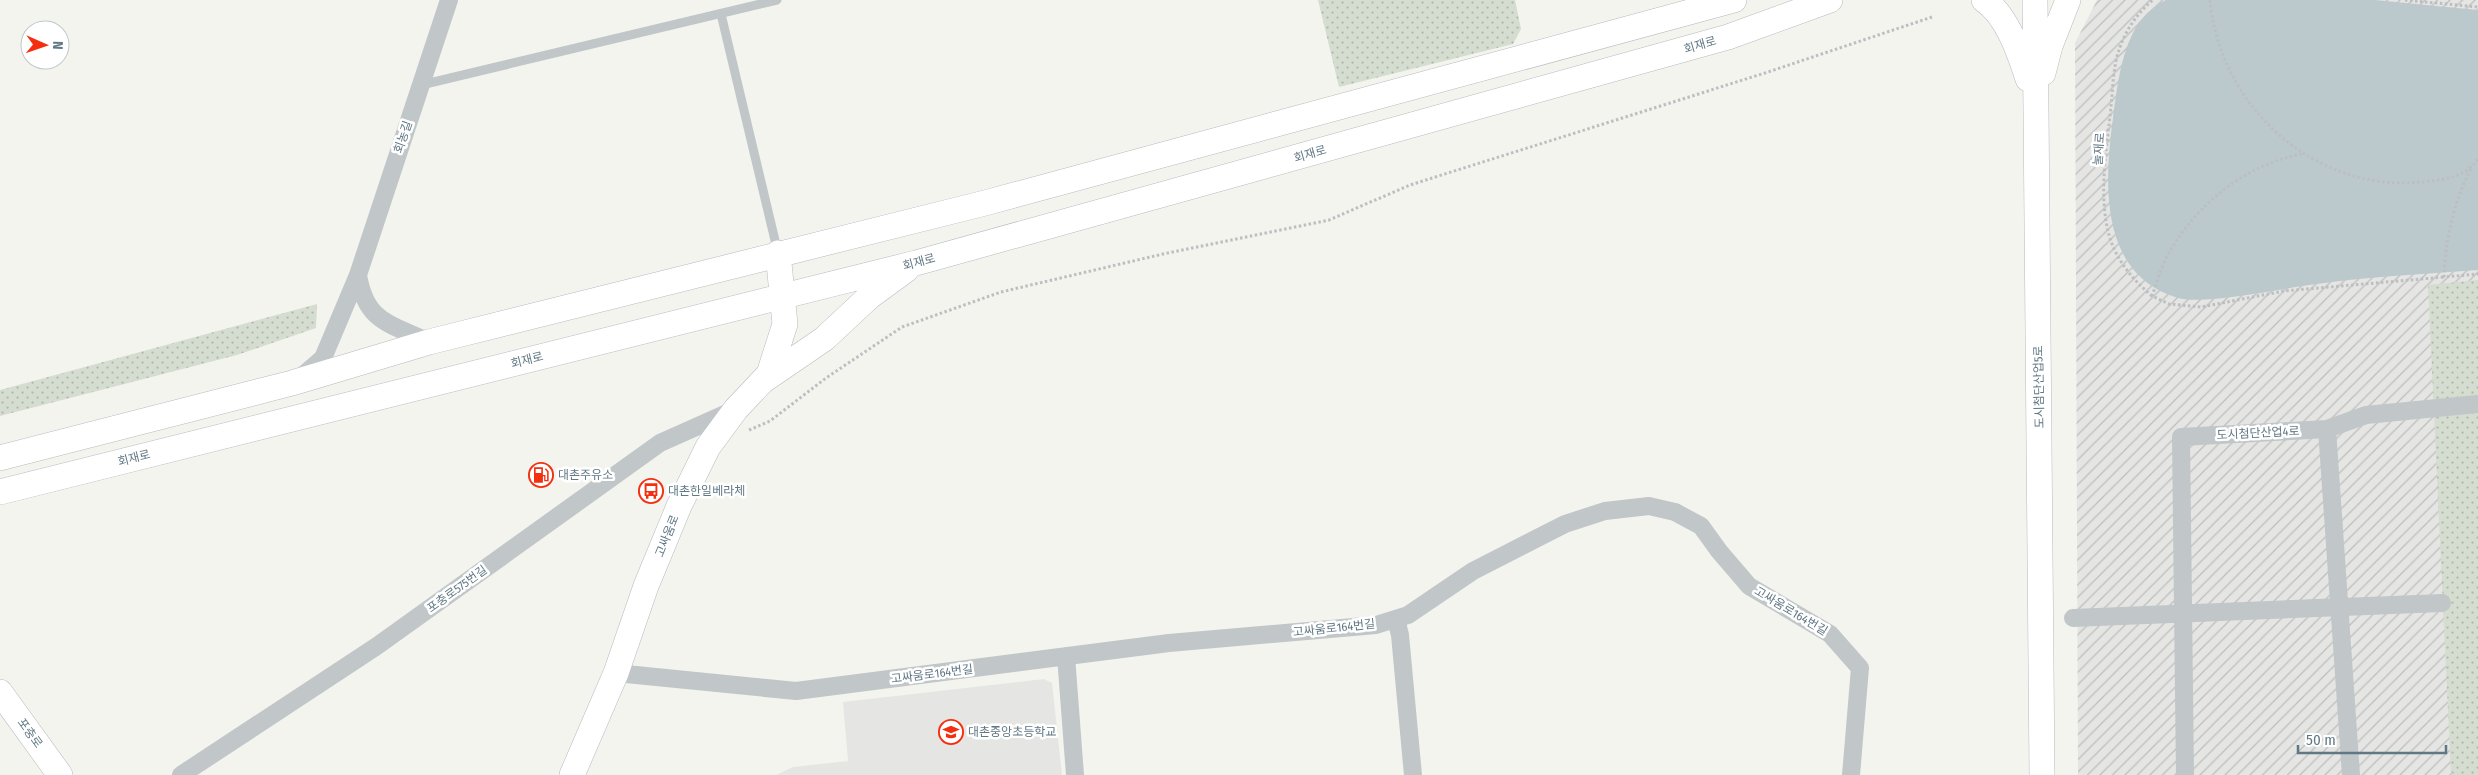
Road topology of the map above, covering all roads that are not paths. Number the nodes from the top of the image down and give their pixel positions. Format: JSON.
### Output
{"nodes":[{"id":1,"x":449,"y":0,"type":"edge"},
{"id":2,"x":777,"y":0,"type":"edge"},
{"id":3,"x":1734,"y":0,"type":"edge"},
{"id":4,"x":1830,"y":0,"type":"edge"},
{"id":5,"x":1984,"y":0,"type":"edge"},
{"id":6,"x":2035,"y":0,"type":"edge"},
{"id":7,"x":2068,"y":0,"type":"edge"},
{"id":8,"x":721,"y":14,"type":"junction"},
{"id":9,"x":421,"y":85,"type":"junction"},
{"id":10,"x":2036,"y":102,"type":"junction"},
{"id":11,"x":778,"y":253,"type":"junction"},
{"id":12,"x":916,"y":263,"type":"junction"},
{"id":13,"x":358,"y":275,"type":"junction"},
{"id":14,"x":782,"y":296,"type":"junction"},
{"id":15,"x":429,"y":342,"type":"junction"},
{"id":16,"x":762,"y":381,"type":"junction"},
{"id":17,"x":292,"y":383,"type":"junction"},
{"id":18,"x":2478,"y":404,"type":"edge"},
{"id":19,"x":736,"y":409,"type":"junction"},
{"id":20,"x":2327,"y":429,"type":"junction"},
{"id":21,"x":0,"y":458,"type":"edge"},
{"id":22,"x":0,"y":492,"type":"edge"},
{"id":23,"x":2442,"y":603,"type":"dead end"},
{"id":24,"x":2340,"y":609,"type":"junction"},
{"id":25,"x":2183,"y":615,"type":"junction"},
{"id":26,"x":2073,"y":618,"type":"dead end"},
{"id":27,"x":1396,"y":619,"type":"junction"},
{"id":28,"x":1066,"y":656,"type":"junction"},
{"id":29,"x":616,"y":673,"type":"junction"},
{"id":30,"x":0,"y":692,"type":"edge"},
{"id":31,"x":60,"y":775,"type":"edge"},
{"id":32,"x":181,"y":775,"type":"edge"},
{"id":33,"x":572,"y":775,"type":"edge"},
{"id":34,"x":1075,"y":775,"type":"edge"},
{"id":35,"x":1413,"y":775,"type":"edge"},
{"id":36,"x":1851,"y":775,"type":"edge"},
{"id":37,"x":2042,"y":775,"type":"edge"},
{"id":38,"x":2185,"y":775,"type":"edge"},
{"id":39,"x":2351,"y":775,"type":"edge"}],
"edges":[{"from":1,"to":9,"type":"street","name":"회농길"},
{"from":2,"to":8,"type":"lane"},
{"from":3,"to":11,"type":"main road"},
{"from":4,"to":12,"type":"main road","name":"회재로"},
{"from":5,"to":10,"type":"main road"},
{"from":6,"to":10,"type":"main road","name":"도시첨단산업5로"},
{"from":7,"to":10,"type":"main road"},
{"from":8,"to":9,"type":"lane"},
{"from":8,"to":11,"type":"lane"},
{"from":9,"to":13,"type":"street","name":"회농길"},
{"from":10,"to":37,"type":"main road","name":"도시첨단산업5로"},
{"from":11,"to":14,"type":"main road","name":"고싸움로"},
{"from":11,"to":15,"type":"main road"},
{"from":12,"to":14,"type":"main road","name":"회재로"},
{"from":12,"to":16,"type":"main road"},
{"from":13,"to":15,"type":"street"},
{"from":13,"to":17,"type":"street","name":"회농길"},
{"from":14,"to":16,"type":"main road","name":"고싸움로"},
{"from":14,"to":22,"type":"main road","name":"회재로"},
{"from":15,"to":17,"type":"main road"},
{"from":16,"to":19,"type":"main road","name":"고싸움로"},
{"from":17,"to":21,"type":"main road"},
{"from":18,"to":20,"type":"street"},
{"from":19,"to":29,"type":"main road","name":"고싸움로"},
{"from":19,"to":32,"type":"street","name":"포충로575번길"},
{"from":20,"to":24,"type":"street"},
{"from":20,"to":25,"type":"street","name":"도시첨단산업4로"},
{"from":23,"to":24,"type":"street"},
{"from":24,"to":25,"type":"street"},
{"from":24,"to":39,"type":"street"},
{"from":25,"to":26,"type":"street"},
{"from":25,"to":38,"type":"street","name":"도시첨단산업4로"},
{"from":27,"to":28,"type":"street","name":"고싸움로164번길"},
{"from":27,"to":35,"type":"street"},
{"from":27,"to":36,"type":"street","name":"고싸움로164번길"},
{"from":28,"to":29,"type":"street","name":"고싸움로164번길"},
{"from":28,"to":34,"type":"street"},
{"from":29,"to":33,"type":"main road","name":"고싸움로"},
{"from":30,"to":31,"type":"main road","name":"포충로"}]}
